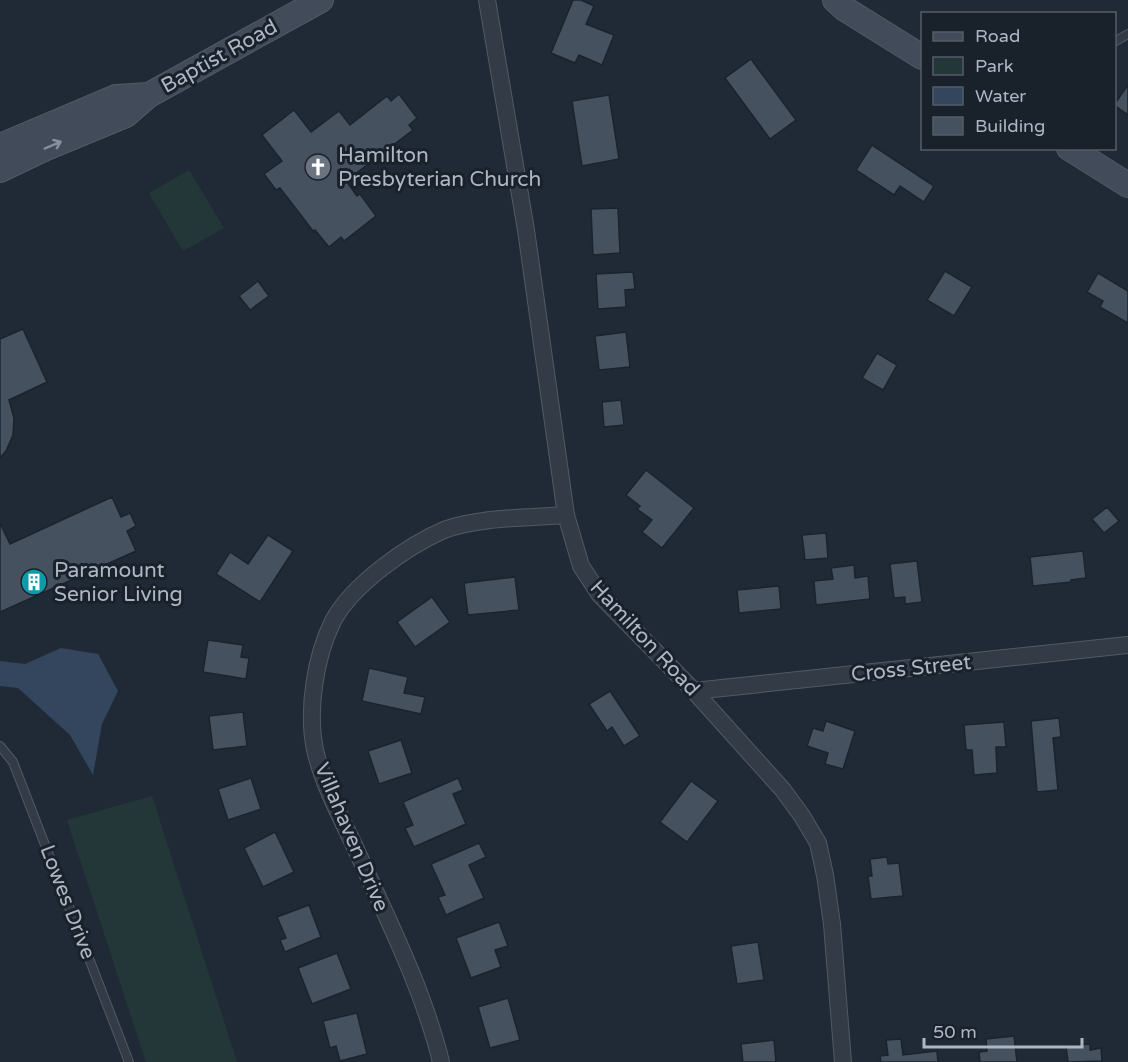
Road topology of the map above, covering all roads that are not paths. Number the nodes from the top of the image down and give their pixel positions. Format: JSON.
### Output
{"nodes":[{"id":1,"x":321,"y":0,"type":"edge"},
{"id":2,"x":487,"y":0,"type":"edge"},
{"id":3,"x":835,"y":0,"type":"edge"},
{"id":4,"x":921,"y":56,"type":"edge"},
{"id":5,"x":149,"y":95,"type":"junction"},
{"id":6,"x":0,"y":146,"type":"edge"},
{"id":7,"x":1072,"y":150,"type":"edge"},
{"id":8,"x":0,"y":170,"type":"edge"},
{"id":9,"x":1128,"y":185,"type":"edge"},
{"id":10,"x":566,"y":515,"type":"junction"},
{"id":11,"x":1128,"y":645,"type":"edge"},
{"id":12,"x":694,"y":691,"type":"junction"},
{"id":13,"x":0,"y":746,"type":"edge"},
{"id":14,"x":129,"y":1062,"type":"edge"},
{"id":15,"x":441,"y":1062,"type":"edge"},
{"id":16,"x":843,"y":1062,"type":"edge"}],
"edges":[{"from":1,"to":5,"type":"main road","name":"Baptist Road"},
{"from":2,"to":10,"type":"street","name":"Hamilton Road"},
{"from":3,"to":4,"type":"main road"},
{"from":5,"to":6,"type":"main road","name":"Baptist Road"},
{"from":8,"to":5,"type":"main road","name":"Baptist Road","one_way":true},
{"from":7,"to":9,"type":"main road"},
{"from":10,"to":12,"type":"street","name":"Hamilton Road"},
{"from":10,"to":15,"type":"street","name":"Villahaven Drive"},
{"from":11,"to":12,"type":"street","name":"Cross Street"},
{"from":12,"to":16,"type":"street","name":"Hamilton Road"},
{"from":13,"to":14,"type":"lane","name":"Lowes Drive"}]}
